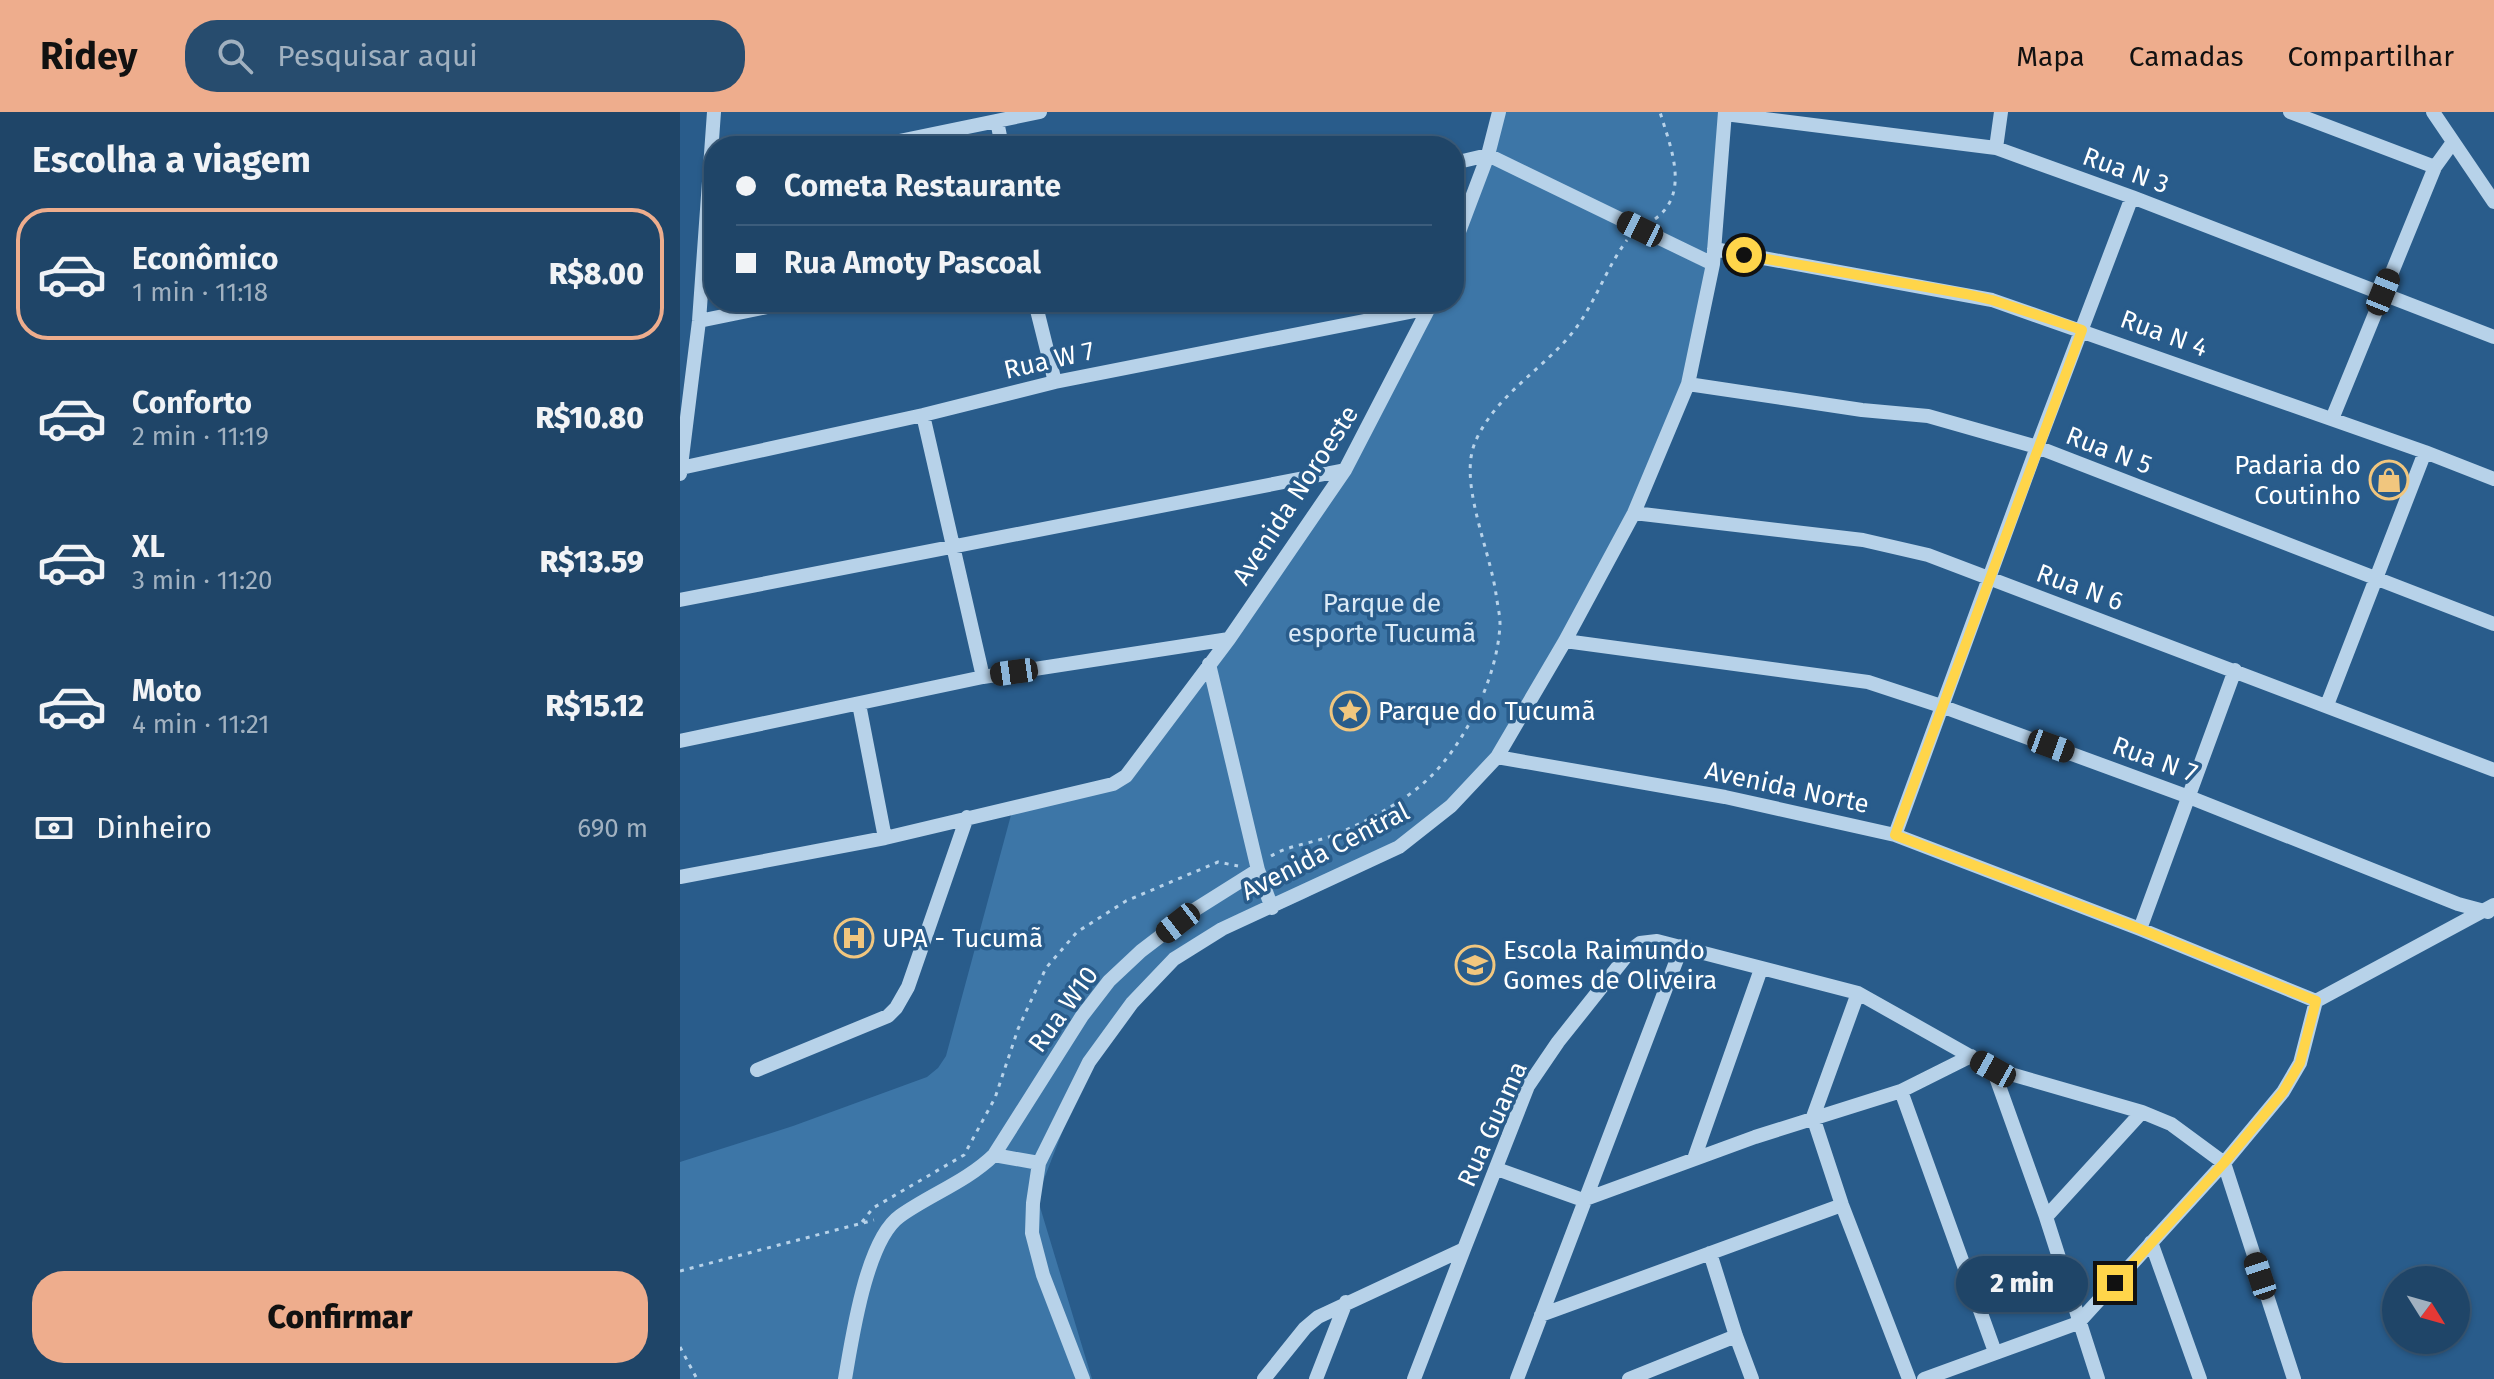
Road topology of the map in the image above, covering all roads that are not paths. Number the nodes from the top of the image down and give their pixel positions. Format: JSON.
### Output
{"nodes":[{"id":1,"x":714,"y":112,"type":"edge"},
{"id":2,"x":1040,"y":112,"type":"edge"},
{"id":3,"x":1499,"y":112,"type":"edge"},
{"id":4,"x":2001,"y":112,"type":"edge"},
{"id":5,"x":2290,"y":112,"type":"edge"},
{"id":6,"x":2433,"y":112,"type":"edge"},
{"id":7,"x":1725,"y":113,"type":"edge"},
{"id":8,"x":997,"y":121,"type":"junction"},
{"id":9,"x":713,"y":136,"type":"edge"},
{"id":10,"x":924,"y":136,"type":"edge"},
{"id":11,"x":1000,"y":136,"type":"edge"},
{"id":12,"x":2453,"y":142,"type":"junction"},
{"id":13,"x":1996,"y":148,"type":"junction"},
{"id":14,"x":1488,"y":155,"type":"junction"},
{"id":15,"x":1464,"y":161,"type":"edge"},
{"id":16,"x":2435,"y":167,"type":"junction"},
{"id":17,"x":2132,"y":197,"type":"junction"},
{"id":18,"x":2494,"y":202,"type":"edge"},
{"id":19,"x":1464,"y":219,"type":"edge"},
{"id":20,"x":1713,"y":257,"type":"junction"},
{"id":21,"x":704,"y":267,"type":"edge"},
{"id":22,"x":2383,"y":292,"type":"junction"},
{"id":23,"x":743,"y":312,"type":"edge"},
{"id":24,"x":1038,"y":312,"type":"edge"},
{"id":25,"x":1397,"y":312,"type":"edge"},
{"id":26,"x":1427,"y":312,"type":"edge"},
{"id":27,"x":699,"y":321,"type":"junction"},
{"id":28,"x":2082,"y":330,"type":"junction"},
{"id":29,"x":2494,"y":337,"type":"edge"},
{"id":30,"x":1055,"y":382,"type":"junction"},
{"id":31,"x":1688,"y":384,"type":"junction"},
{"id":32,"x":923,"y":415,"type":"junction"},
{"id":33,"x":2332,"y":419,"type":"junction"},
{"id":34,"x":2037,"y":447,"type":"junction"},
{"id":35,"x":2425,"y":452,"type":"junction"},
{"id":36,"x":1345,"y":470,"type":"junction"},
{"id":37,"x":680,"y":471,"type":"edge"},
{"id":38,"x":2494,"y":479,"type":"edge"},
{"id":39,"x":1634,"y":513,"type":"junction"},
{"id":40,"x":953,"y":545,"type":"junction"},
{"id":41,"x":1989,"y":579,"type":"junction"},
{"id":42,"x":2375,"y":579,"type":"junction"},
{"id":43,"x":680,"y":600,"type":"edge"},
{"id":44,"x":2494,"y":624,"type":"edge"},
{"id":45,"x":1229,"y":639,"type":"junction"},
{"id":46,"x":1565,"y":641,"type":"junction"},
{"id":47,"x":1209,"y":664,"type":"junction"},
{"id":48,"x":2235,"y":670,"type":"junction"},
{"id":49,"x":983,"y":677,"type":"junction"},
{"id":50,"x":859,"y":704,"type":"junction"},
{"id":51,"x":2327,"y":705,"type":"junction"},
{"id":52,"x":1941,"y":706,"type":"junction"},
{"id":53,"x":680,"y":741,"type":"edge"},
{"id":54,"x":1497,"y":757,"type":"junction"},
{"id":55,"x":2494,"y":770,"type":"edge"},
{"id":56,"x":2189,"y":797,"type":"junction"},
{"id":57,"x":967,"y":817,"type":"junction"},
{"id":58,"x":1895,"y":835,"type":"junction"},
{"id":59,"x":885,"y":838,"type":"junction"},
{"id":60,"x":1258,"y":870,"type":"junction"},
{"id":61,"x":680,"y":877,"type":"edge"},
{"id":62,"x":1272,"y":908,"type":"junction"},
{"id":63,"x":2491,"y":910,"type":"edge"},
{"id":64,"x":2140,"y":929,"type":"junction"},
{"id":65,"x":1682,"y":946,"type":"junction"},
{"id":66,"x":1761,"y":969,"type":"junction"},
{"id":67,"x":1858,"y":993,"type":"junction"},
{"id":68,"x":2316,"y":1001,"type":"junction"},
{"id":69,"x":1971,"y":1056,"type":"junction"},
{"id":70,"x":1993,"y":1069,"type":"junction"},
{"id":71,"x":757,"y":1070,"type":"dead end"},
{"id":72,"x":1901,"y":1091,"type":"junction"},
{"id":73,"x":2142,"y":1112,"type":"junction"},
{"id":74,"x":1813,"y":1117,"type":"junction"},
{"id":75,"x":994,"y":1155,"type":"junction"},
{"id":76,"x":1694,"y":1159,"type":"junction"},
{"id":77,"x":1039,"y":1163,"type":"junction"},
{"id":78,"x":2224,"y":1163,"type":"junction"},
{"id":79,"x":1497,"y":1169,"type":"junction"},
{"id":80,"x":1583,"y":1200,"type":"junction"},
{"id":81,"x":1842,"y":1205,"type":"junction"},
{"id":82,"x":2046,"y":1217,"type":"junction"},
{"id":83,"x":2151,"y":1242,"type":"junction"},
{"id":84,"x":1464,"y":1249,"type":"junction"},
{"id":85,"x":1710,"y":1253,"type":"junction"},
{"id":86,"x":1346,"y":1302,"type":"junction"},
{"id":87,"x":1541,"y":1315,"type":"junction"},
{"id":88,"x":2078,"y":1323,"type":"junction"},
{"id":89,"x":1736,"y":1336,"type":"junction"},
{"id":90,"x":1995,"y":1352,"type":"junction"},
{"id":91,"x":845,"y":1379,"type":"edge"},
{"id":92,"x":1083,"y":1379,"type":"edge"},
{"id":93,"x":1264,"y":1379,"type":"edge"},
{"id":94,"x":1316,"y":1379,"type":"edge"},
{"id":95,"x":1414,"y":1379,"type":"edge"},
{"id":96,"x":1517,"y":1379,"type":"edge"},
{"id":97,"x":1629,"y":1379,"type":"edge"},
{"id":98,"x":1752,"y":1379,"type":"edge"},
{"id":99,"x":1909,"y":1379,"type":"edge"},
{"id":100,"x":1924,"y":1379,"type":"edge"},
{"id":101,"x":2098,"y":1379,"type":"edge"},
{"id":102,"x":2200,"y":1379,"type":"edge"},
{"id":103,"x":2294,"y":1379,"type":"edge"}],
"edges":[{"from":1,"to":9,"type":"street"},
{"from":2,"to":8,"type":"street"},
{"from":3,"to":14,"type":"street"},
{"from":4,"to":13,"type":"street"},
{"from":5,"to":16,"type":"street"},
{"from":6,"to":12,"type":"street"},
{"from":7,"to":13,"type":"street","name":"Rua N 3"},
{"from":7,"to":20,"type":"street","name":"Avenida Central"},
{"from":8,"to":10,"type":"street"},
{"from":8,"to":11,"type":"street"},
{"from":12,"to":16,"type":"street"},
{"from":12,"to":18,"type":"street"},
{"from":13,"to":17,"type":"street","name":"Rua N 3"},
{"from":14,"to":15,"type":"street"},
{"from":14,"to":19,"type":"street"},
{"from":14,"to":20,"type":"street","name":"Rua N 4"},
{"from":16,"to":22,"type":"street"},
{"from":17,"to":22,"type":"street","name":"Rua N 3"},
{"from":17,"to":28,"type":"street"},
{"from":20,"to":28,"type":"street","name":"Rua N 4"},
{"from":20,"to":31,"type":"street","name":"Avenida Central"},
{"from":21,"to":27,"type":"street"},
{"from":22,"to":29,"type":"street","name":"Rua N 3"},
{"from":22,"to":33,"type":"street"},
{"from":23,"to":27,"type":"street"},
{"from":24,"to":30,"type":"street"},
{"from":25,"to":30,"type":"street","name":"Rua W 7"},
{"from":26,"to":36,"type":"street","name":"Avenida Noroeste"},
{"from":27,"to":37,"type":"street"},
{"from":28,"to":33,"type":"street","name":"Rua N 4"},
{"from":28,"to":34,"type":"street"},
{"from":30,"to":32,"type":"street","name":"Rua W 7"},
{"from":31,"to":34,"type":"street","name":"Rua N 5"},
{"from":31,"to":39,"type":"street","name":"Avenida Central"},
{"from":32,"to":37,"type":"street","name":"Rua W 7"},
{"from":32,"to":40,"type":"street"},
{"from":33,"to":35,"type":"street","name":"Rua N 4"},
{"from":34,"to":41,"type":"street"},
{"from":34,"to":42,"type":"street","name":"Rua N 5"},
{"from":35,"to":38,"type":"street","name":"Rua N 4"},
{"from":35,"to":42,"type":"street"},
{"from":36,"to":40,"type":"street"},
{"from":36,"to":45,"type":"street","name":"Avenida Noroeste"},
{"from":39,"to":41,"type":"street","name":"Rua N 6"},
{"from":39,"to":46,"type":"street","name":"Avenida Central"},
{"from":40,"to":43,"type":"street"},
{"from":40,"to":49,"type":"street"},
{"from":41,"to":48,"type":"street","name":"Rua N 6"},
{"from":41,"to":52,"type":"street"},
{"from":42,"to":44,"type":"street","name":"Rua N 5"},
{"from":42,"to":51,"type":"street"},
{"from":45,"to":47,"type":"street","name":"Avenida Noroeste"},
{"from":45,"to":49,"type":"street"},
{"from":46,"to":52,"type":"street","name":"Rua N 7"},
{"from":46,"to":54,"type":"street","name":"Avenida Central"},
{"from":47,"to":57,"type":"street","name":"Avenida Noroeste"},
{"from":47,"to":60,"type":"street"},
{"from":48,"to":51,"type":"street","name":"Rua N 6"},
{"from":48,"to":56,"type":"street"},
{"from":49,"to":50,"type":"street"},
{"from":50,"to":53,"type":"street"},
{"from":50,"to":59,"type":"street"},
{"from":51,"to":55,"type":"street","name":"Rua N 6"},
{"from":52,"to":56,"type":"street","name":"Rua N 7"},
{"from":52,"to":58,"type":"street"},
{"from":54,"to":58,"type":"street","name":"Avenida Norte"},
{"from":54,"to":62,"type":"street","name":"Avenida Central"},
{"from":56,"to":63,"type":"street","name":"Rua N 7"},
{"from":56,"to":64,"type":"street"},
{"from":57,"to":59,"type":"street","name":"Avenida Noroeste"},
{"from":57,"to":71,"type":"street"},
{"from":58,"to":64,"type":"street","name":"Avenida Norte"},
{"from":59,"to":61,"type":"street","name":"Avenida Noroeste"},
{"from":60,"to":62,"type":"street"},
{"from":60,"to":75,"type":"street","name":"Rua W10"},
{"from":62,"to":77,"type":"street","name":"Avenida Central"},
{"from":63,"to":68,"type":"street"},
{"from":64,"to":68,"type":"street","name":"Avenida Norte"},
{"from":65,"to":66,"type":"street","name":"Rua Guama"},
{"from":65,"to":79,"type":"street","name":"Rua Guama"},
{"from":65,"to":80,"type":"street"},
{"from":66,"to":67,"type":"street","name":"Rua Guama"},
{"from":66,"to":76,"type":"street"},
{"from":67,"to":69,"type":"street","name":"Rua Guama"},
{"from":67,"to":74,"type":"street"},
{"from":68,"to":78,"type":"street"},
{"from":69,"to":70,"type":"street","name":"Rua Guama"},
{"from":69,"to":72,"type":"street"},
{"from":70,"to":73,"type":"street","name":"Rua Guama"},
{"from":70,"to":82,"type":"street"},
{"from":72,"to":74,"type":"street"},
{"from":72,"to":90,"type":"street"},
{"from":73,"to":78,"type":"street","name":"Rua Guama"},
{"from":73,"to":82,"type":"street"},
{"from":74,"to":76,"type":"street"},
{"from":74,"to":81,"type":"street"},
{"from":75,"to":77,"type":"street"},
{"from":75,"to":91,"type":"street","name":"Rua W10"},
{"from":76,"to":80,"type":"street"},
{"from":77,"to":92,"type":"street","name":"Avenida Central"},
{"from":78,"to":83,"type":"street"},
{"from":78,"to":103,"type":"street"},
{"from":79,"to":80,"type":"street"},
{"from":79,"to":84,"type":"street","name":"Rua Guama"},
{"from":80,"to":87,"type":"street"},
{"from":81,"to":85,"type":"street"},
{"from":81,"to":99,"type":"street"},
{"from":82,"to":88,"type":"street"},
{"from":83,"to":88,"type":"street"},
{"from":83,"to":102,"type":"street"},
{"from":84,"to":86,"type":"street"},
{"from":84,"to":95,"type":"street","name":"Rua Guama"},
{"from":85,"to":87,"type":"street"},
{"from":85,"to":89,"type":"street"},
{"from":86,"to":93,"type":"street"},
{"from":86,"to":94,"type":"street"},
{"from":87,"to":96,"type":"street"},
{"from":88,"to":90,"type":"street"},
{"from":88,"to":101,"type":"street"},
{"from":89,"to":97,"type":"street"},
{"from":89,"to":98,"type":"street"},
{"from":90,"to":100,"type":"street"}]}
